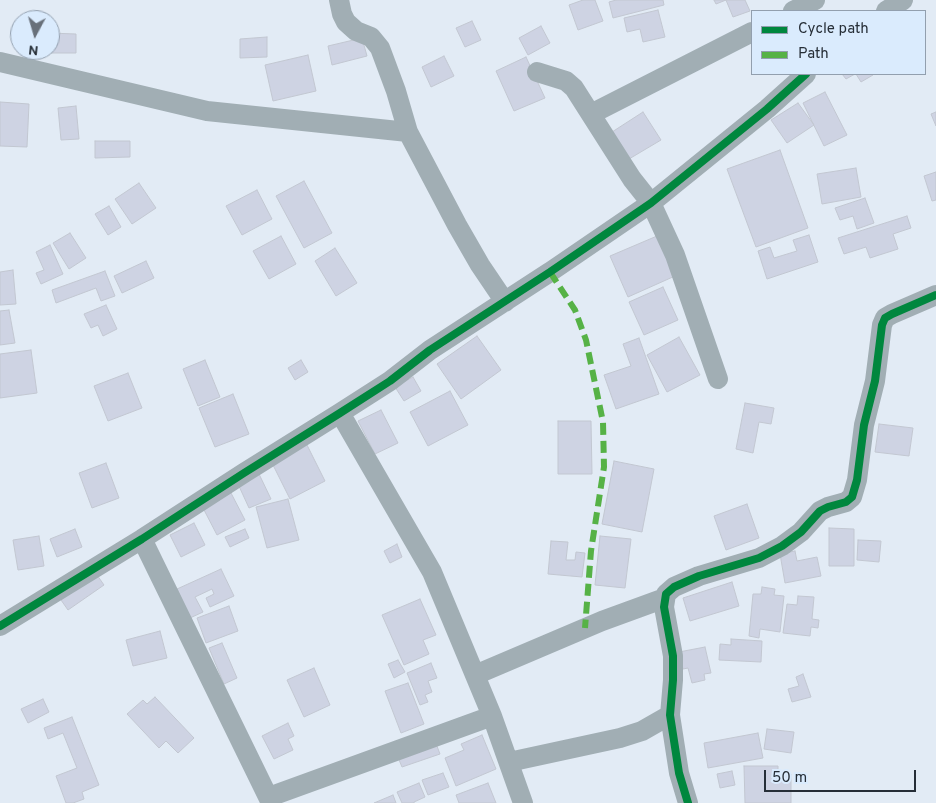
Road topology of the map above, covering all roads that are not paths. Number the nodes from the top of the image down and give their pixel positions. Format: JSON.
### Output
{"nodes":[{"id":1,"x":339,"y":0,"type":"edge"},
{"id":2,"x":815,"y":0,"type":"edge"},
{"id":3,"x":903,"y":0,"type":"edge"},
{"id":4,"x":796,"y":10,"type":"edge"},
{"id":5,"x":888,"y":10,"type":"edge"},
{"id":6,"x":751,"y":33,"type":"edge"},
{"id":7,"x":0,"y":62,"type":"edge"},
{"id":8,"x":537,"y":72,"type":"dead end"},
{"id":9,"x":805,"y":75,"type":"edge"},
{"id":10,"x":590,"y":114,"type":"junction"},
{"id":11,"x":408,"y":132,"type":"junction"},
{"id":12,"x":651,"y":203,"type":"junction"},
{"id":13,"x":936,"y":295,"type":"edge"},
{"id":14,"x":505,"y":302,"type":"junction"},
{"id":15,"x":718,"y":379,"type":"dead end"},
{"id":16,"x":340,"y":413,"type":"junction"},
{"id":17,"x":142,"y":540,"type":"junction"},
{"id":18,"x":665,"y":598,"type":"junction"},
{"id":19,"x":0,"y":626,"type":"edge"},
{"id":20,"x":475,"y":675,"type":"junction"},
{"id":21,"x":670,"y":715,"type":"junction"},
{"id":22,"x":492,"y":716,"type":"junction"},
{"id":23,"x":509,"y":762,"type":"junction"},
{"id":24,"x":270,"y":800,"type":"edge"},
{"id":25,"x":523,"y":803,"type":"edge"},
{"id":26,"x":688,"y":803,"type":"edge"}],
"edges":[{"from":1,"to":11,"type":"street"},
{"from":2,"to":4,"type":"street"},
{"from":3,"to":5,"type":"street"},
{"from":6,"to":10,"type":"street"},
{"from":7,"to":11,"type":"street"},
{"from":8,"to":10,"type":"street"},
{"from":9,"to":12,"type":"street"},
{"from":10,"to":12,"type":"street"},
{"from":11,"to":14,"type":"street"},
{"from":12,"to":14,"type":"street"},
{"from":12,"to":15,"type":"street"},
{"from":13,"to":18,"type":"street"},
{"from":14,"to":16,"type":"street"},
{"from":16,"to":17,"type":"street"},
{"from":16,"to":20,"type":"street"},
{"from":17,"to":19,"type":"street"},
{"from":17,"to":24,"type":"street"},
{"from":18,"to":20,"type":"street"},
{"from":18,"to":21,"type":"street"},
{"from":20,"to":22,"type":"street"},
{"from":21,"to":23,"type":"street"},
{"from":21,"to":26,"type":"street"},
{"from":22,"to":23,"type":"street"},
{"from":22,"to":24,"type":"street"},
{"from":23,"to":25,"type":"street"}]}
